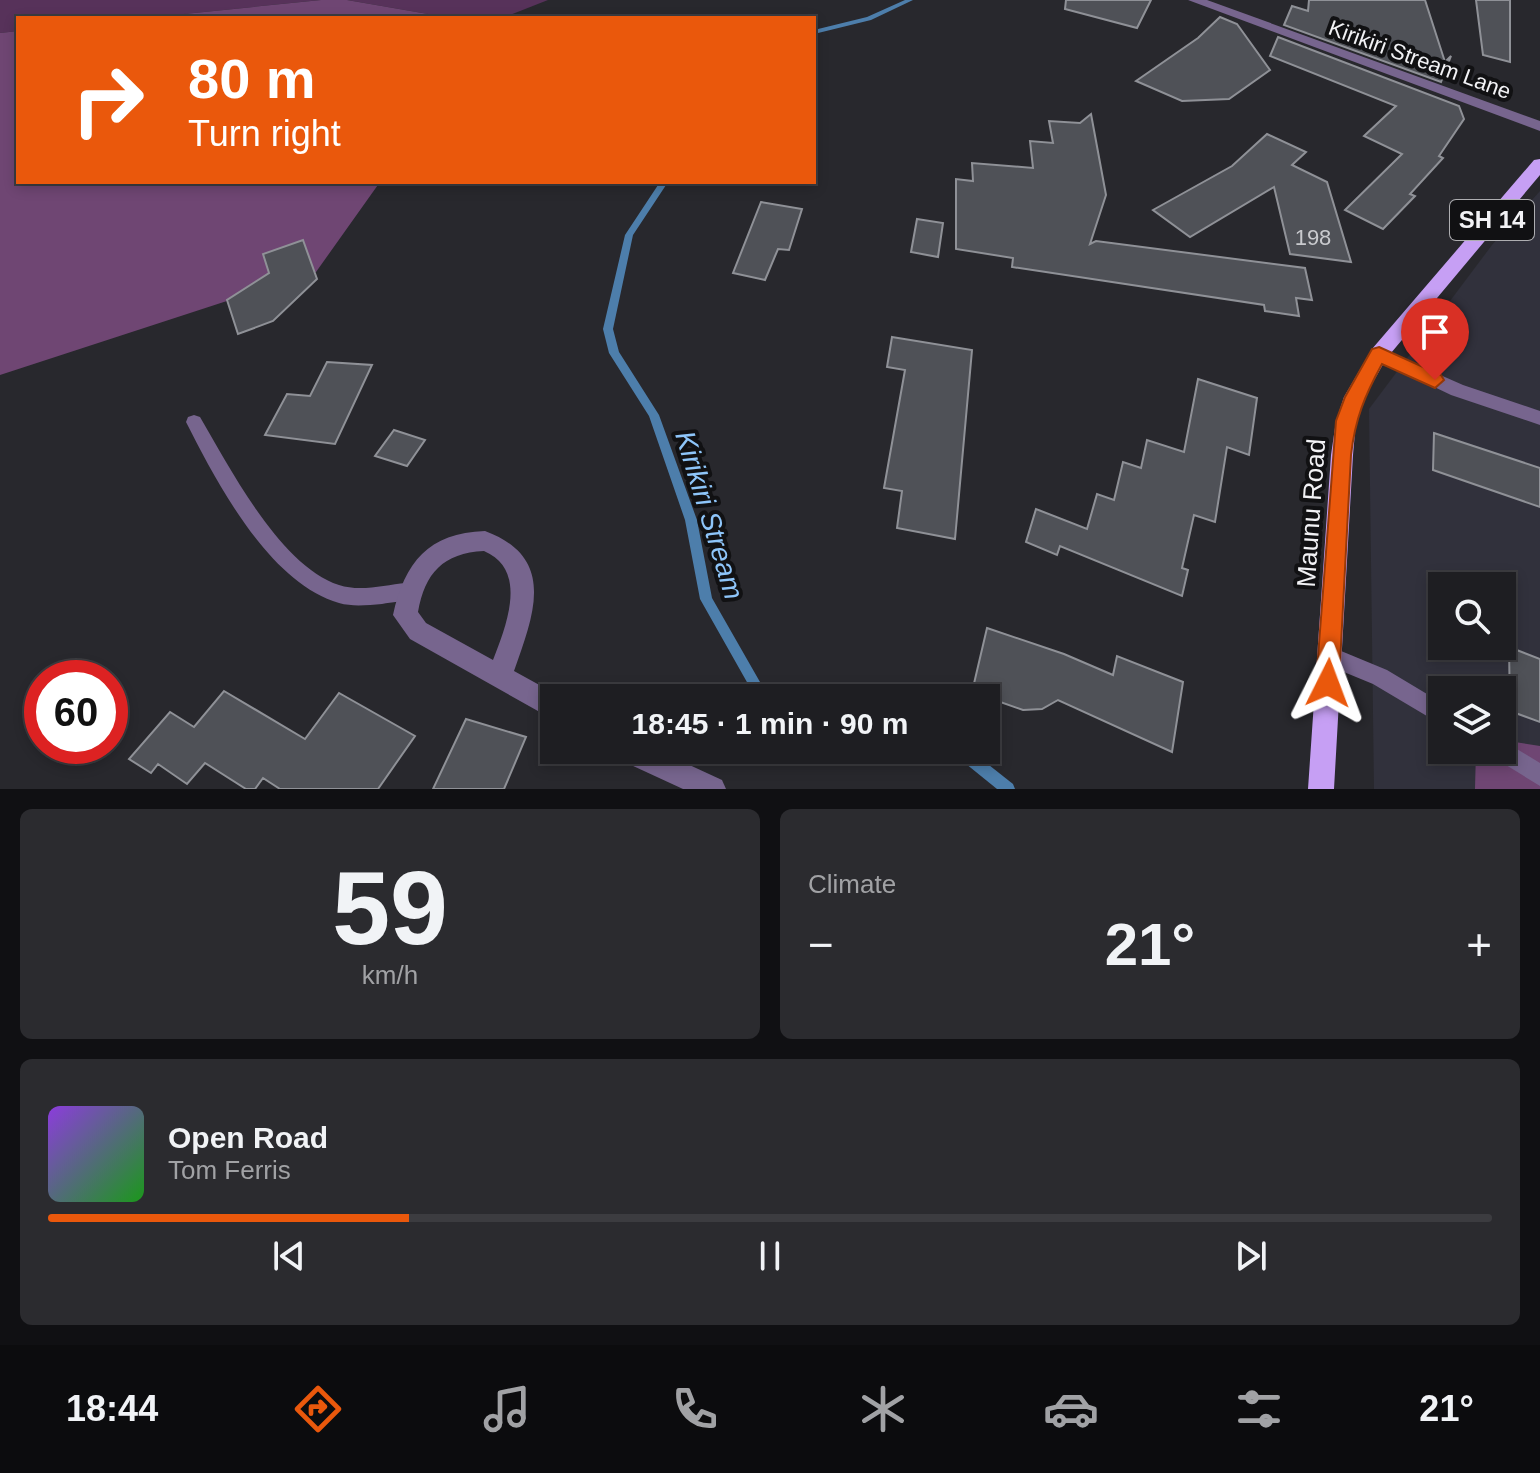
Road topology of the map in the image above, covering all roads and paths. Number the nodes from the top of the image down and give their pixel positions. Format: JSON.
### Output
{"nodes":[{"id":1,"x":1195,"y":0,"type":"edge"},
{"id":2,"x":1540,"y":126,"type":"edge"},
{"id":3,"x":1540,"y":164,"type":"edge"},
{"id":4,"x":1379,"y":354,"type":"junction"},
{"id":5,"x":1540,"y":418,"type":"edge"},
{"id":6,"x":194,"y":422,"type":"dead end"},
{"id":7,"x":406,"y":592,"type":"junction"},
{"id":8,"x":1329,"y":656,"type":"junction"},
{"id":9,"x":500,"y":674,"type":"junction"},
{"id":10,"x":540,"y":698,"type":"edge"},
{"id":11,"x":1428,"y":706,"type":"edge"},
{"id":12,"x":1516,"y":760,"type":"edge"},
{"id":13,"x":658,"y":764,"type":"edge"},
{"id":14,"x":1540,"y":775,"type":"edge"},
{"id":15,"x":713,"y":789,"type":"edge"},
{"id":16,"x":1321,"y":789,"type":"edge"}],
"edges":[{"from":1,"to":2,"type":"street","name":"Kirikiri Stream Lane"},
{"from":3,"to":4,"type":"main road","name":"Maunu Road","number":"SH 14"},
{"from":4,"to":5,"type":"lane"},
{"from":4,"to":8,"type":"main road","name":"Maunu Road","number":"SH 14"},
{"from":6,"to":7,"type":"lane"},
{"from":7,"to":9,"type":"street"},
{"from":7,"to":9,"type":"street"},
{"from":8,"to":11,"type":"lane"},
{"from":8,"to":16,"type":"main road","name":"Maunu Road","number":"SH 14"},
{"from":9,"to":10,"type":"street"},
{"from":12,"to":14,"type":"lane"},
{"from":13,"to":15,"type":"street"}]}
